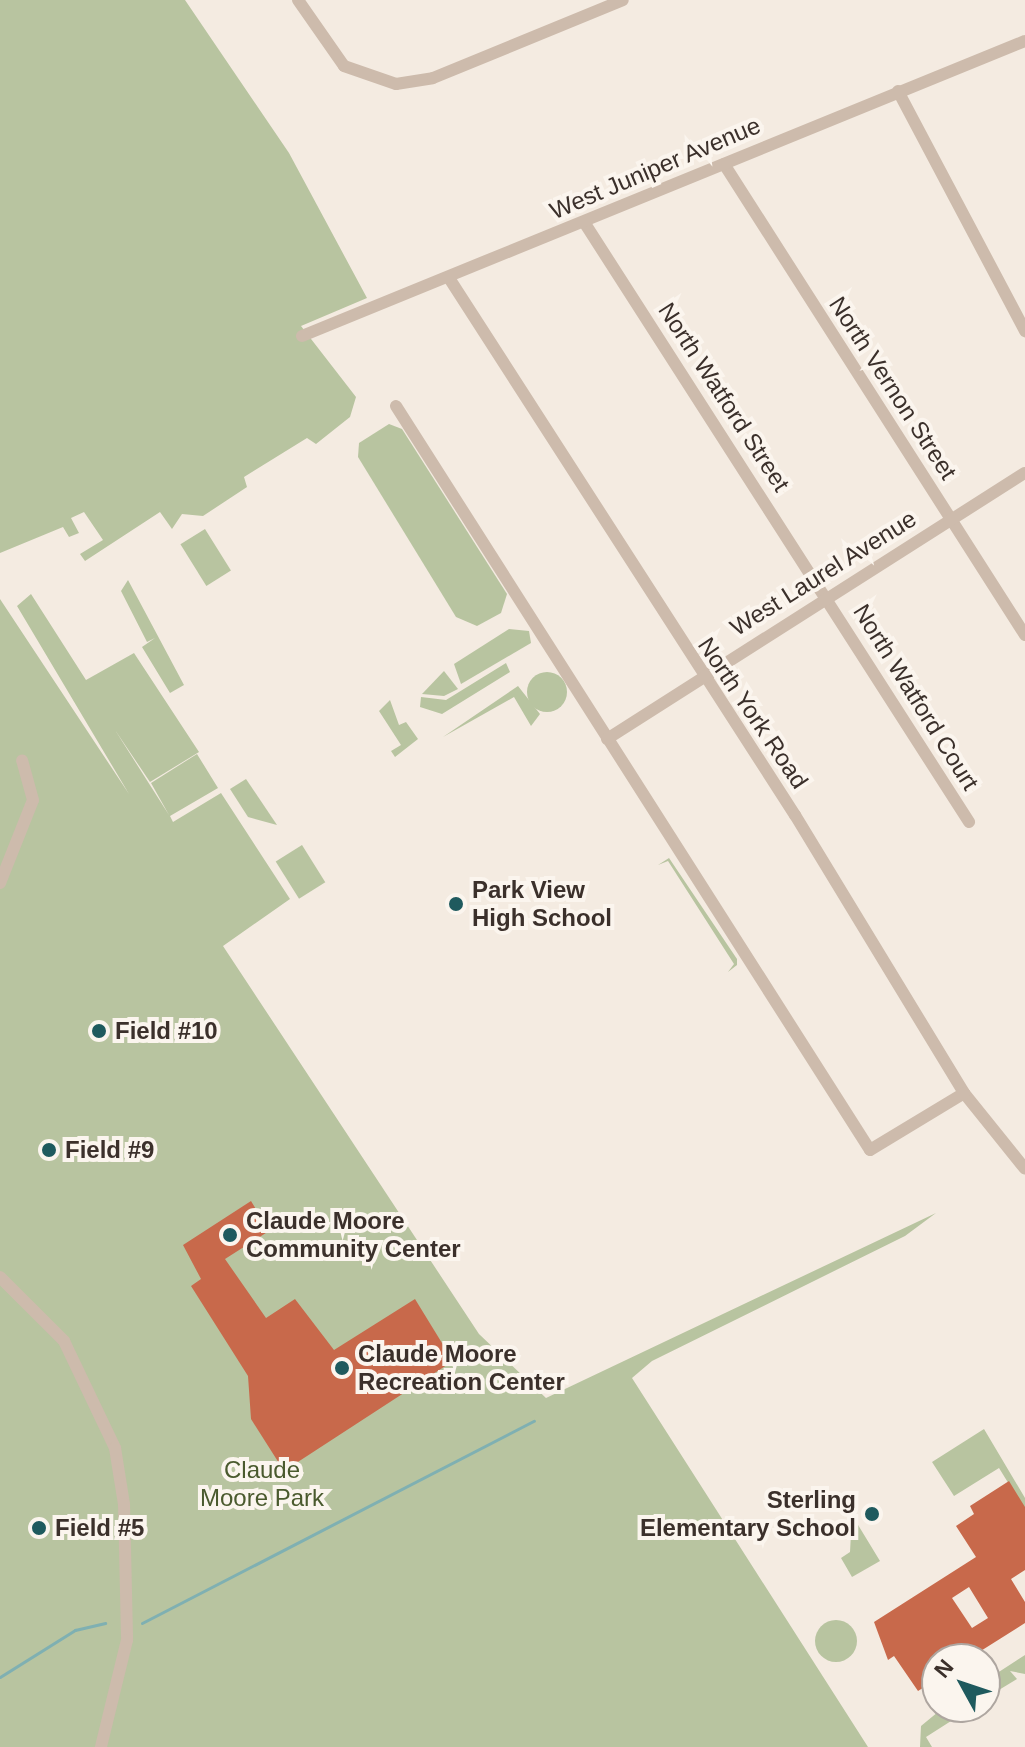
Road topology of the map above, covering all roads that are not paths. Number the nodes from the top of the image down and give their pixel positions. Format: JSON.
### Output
{"nodes":[{"id":1,"x":298,"y":0,"type":"edge"},
{"id":2,"x":623,"y":0,"type":"edge"},
{"id":3,"x":1025,"y":41,"type":"edge"},
{"id":4,"x":898,"y":91,"type":"junction"},
{"id":5,"x":724,"y":164,"type":"junction"},
{"id":6,"x":584,"y":222,"type":"junction"},
{"id":7,"x":449,"y":278,"type":"junction"},
{"id":8,"x":1025,"y":331,"type":"edge"},
{"id":9,"x":302,"y":336,"type":"dead end"},
{"id":10,"x":396,"y":406,"type":"dead end"},
{"id":11,"x":1025,"y":473,"type":"edge"},
{"id":12,"x":950,"y":518,"type":"junction"},
{"id":13,"x":826,"y":596,"type":"junction"},
{"id":14,"x":1025,"y":635,"type":"edge"},
{"id":15,"x":702,"y":676,"type":"junction"},
{"id":16,"x":607,"y":739,"type":"junction"},
{"id":17,"x":22,"y":760,"type":"dead end"},
{"id":18,"x":969,"y":822,"type":"dead end"},
{"id":19,"x":0,"y":883,"type":"edge"},
{"id":20,"x":964,"y":1093,"type":"junction"},
{"id":21,"x":1025,"y":1169,"type":"edge"},
{"id":22,"x":0,"y":1277,"type":"edge"},
{"id":23,"x":101,"y":1747,"type":"edge"}],
"edges":[{"from":1,"to":2,"type":"street"},
{"from":3,"to":4,"type":"street","name":"West Juniper Avenue"},
{"from":4,"to":5,"type":"street","name":"West Juniper Avenue"},
{"from":4,"to":8,"type":"street"},
{"from":5,"to":6,"type":"street","name":"West Juniper Avenue"},
{"from":5,"to":12,"type":"street","name":"North Vernon Street"},
{"from":6,"to":7,"type":"street","name":"West Juniper Avenue"},
{"from":6,"to":13,"type":"street","name":"North Watford Street"},
{"from":7,"to":9,"type":"street","name":"West Juniper Avenue"},
{"from":7,"to":15,"type":"street","name":"North York Road"},
{"from":10,"to":16,"type":"street"},
{"from":11,"to":12,"type":"street","name":"West Laurel Avenue"},
{"from":12,"to":13,"type":"street","name":"West Laurel Avenue"},
{"from":12,"to":14,"type":"street","name":"North Vernon Street"},
{"from":13,"to":15,"type":"street","name":"West Laurel Avenue"},
{"from":13,"to":18,"type":"street","name":"North Watford Court"},
{"from":15,"to":16,"type":"street","name":"West Laurel Avenue"},
{"from":15,"to":20,"type":"street","name":"North York Road"},
{"from":16,"to":20,"type":"street"},
{"from":17,"to":19,"type":"street"},
{"from":20,"to":21,"type":"street","name":"North York Road"},
{"from":22,"to":23,"type":"street"}]}
